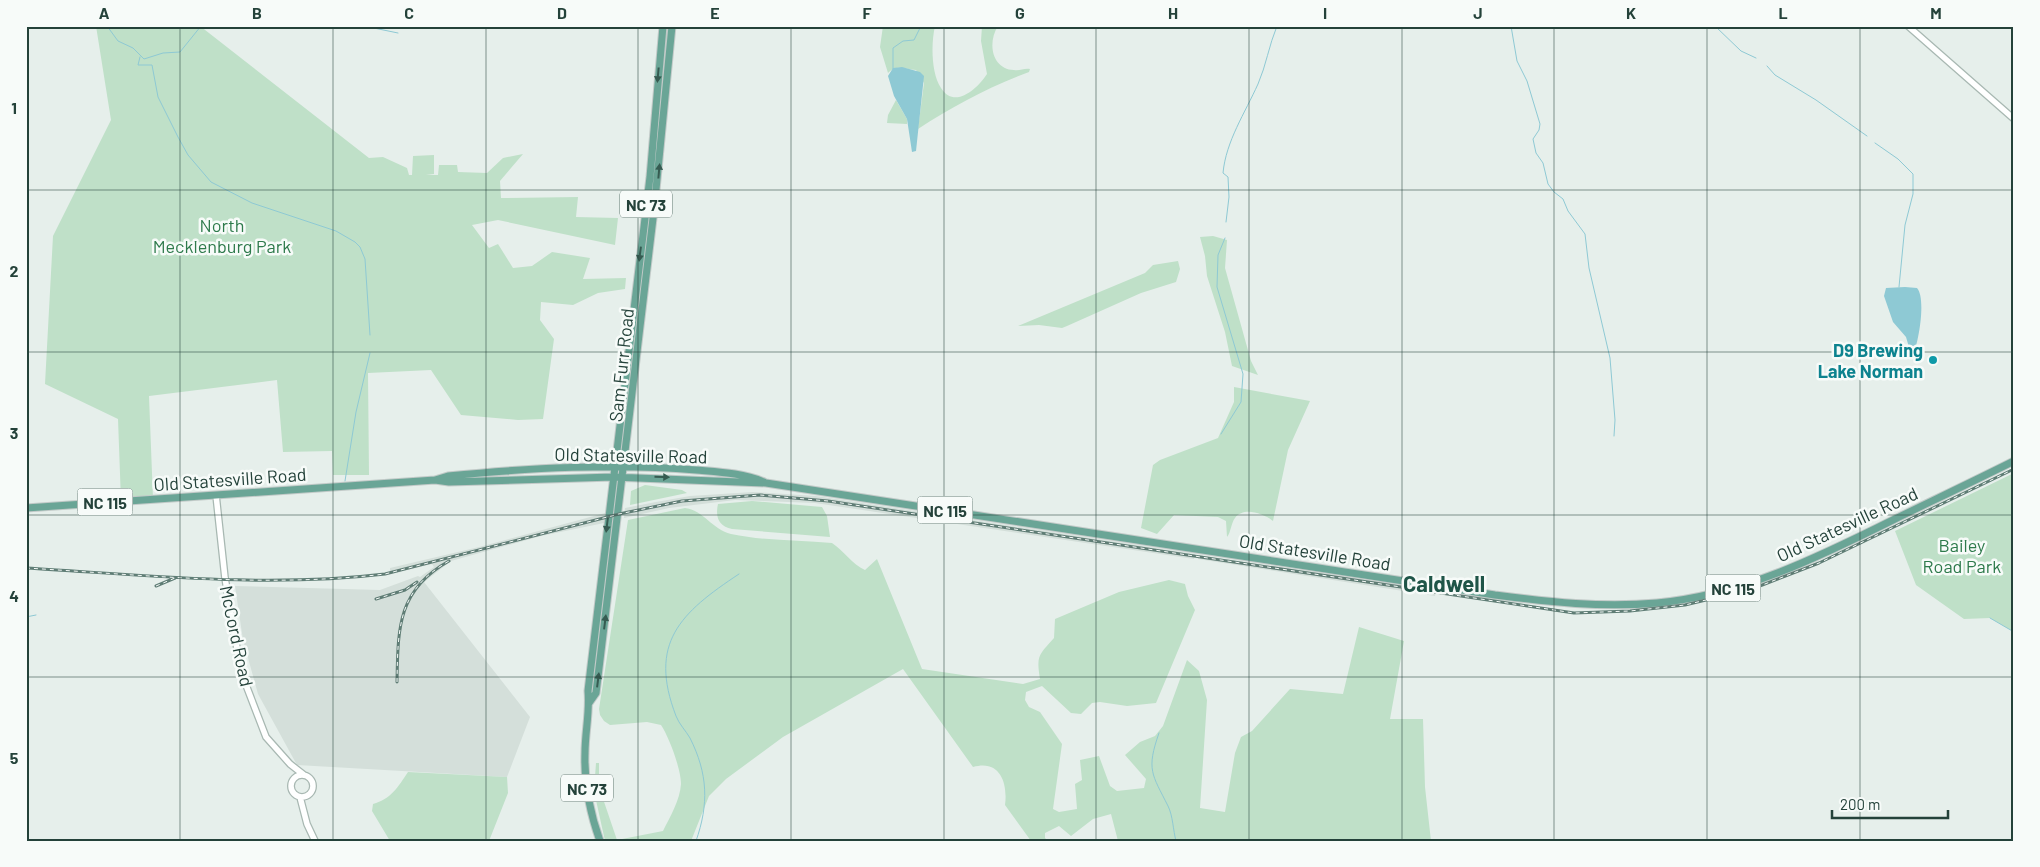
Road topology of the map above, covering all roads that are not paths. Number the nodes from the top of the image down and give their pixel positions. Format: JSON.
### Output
{"nodes":[{"id":1,"x":663,"y":26,"type":"edge"},
{"id":2,"x":668,"y":26,"type":"edge"},
{"id":3,"x":672,"y":26,"type":"edge"},
{"id":4,"x":1908,"y":26,"type":"edge"},
{"id":5,"x":666,"y":77,"type":"junction"},
{"id":6,"x":2014,"y":119,"type":"edge"},
{"id":7,"x":650,"y":177,"type":"junction"},
{"id":8,"x":651,"y":237,"type":"junction"},
{"id":9,"x":2014,"y":461,"type":"edge"},
{"id":10,"x":614,"y":467,"type":"junction"},
{"id":11,"x":625,"y":467,"type":"junction"},
{"id":12,"x":525,"y":471,"type":"junction"},
{"id":13,"x":613,"y":477,"type":"junction"},
{"id":14,"x":624,"y":477,"type":"junction"},
{"id":15,"x":435,"y":480,"type":"junction"},
{"id":16,"x":478,"y":481,"type":"junction"},
{"id":17,"x":766,"y":483,"type":"junction"},
{"id":18,"x":216,"y":495,"type":"junction"},
{"id":19,"x":26,"y":508,"type":"edge"},
{"id":20,"x":589,"y":704,"type":"junction"},
{"id":21,"x":290,"y":764,"type":"junction"},
{"id":22,"x":304,"y":775,"type":"junction"},
{"id":23,"x":294,"y":778,"type":"junction"},
{"id":24,"x":300,"y":796,"type":"junction"},
{"id":25,"x":307,"y":796,"type":"junction"},
{"id":26,"x":304,"y":811,"type":"junction"},
{"id":27,"x":315,"y":841,"type":"edge"},
{"id":28,"x":600,"y":841,"type":"edge"}],
"edges":[{"from":1,"to":7,"type":"main road","name":"Sam Furr Road","number":"NC 73","one_way":true},
{"from":2,"to":5,"type":"main road"},
{"from":3,"to":5,"type":"main road","name":"Sam Furr Road","number":"NC 73"},
{"from":4,"to":6,"type":"street"},
{"from":8,"to":5,"type":"main road","name":"Sam Furr Road","number":"NC 73","one_way":true},
{"from":7,"to":8,"type":"main road"},
{"from":7,"to":10,"type":"main road","name":"Sam Furr Road","number":"NC 73","one_way":true},
{"from":8,"to":11,"type":"main road","name":"Sam Furr Road","number":"NC 73"},
{"from":9,"to":17,"type":"main road","name":"Old Statesville Road","number":"NC 115"},
{"from":10,"to":11,"type":"main road","name":"Old Statesville Road","number":"NC 115"},
{"from":10,"to":12,"type":"main road","name":"Old Statesville Road","number":"NC 115"},
{"from":10,"to":13,"type":"main road","name":"Sam Furr Road","number":"NC 73"},
{"from":11,"to":14,"type":"main road","name":"Sam Furr Road","number":"NC 73"},
{"from":11,"to":17,"type":"main road","name":"Old Statesville Road","number":"NC 115"},
{"from":12,"to":15,"type":"main road","name":"Old Statesville Road","number":"NC 115"},
{"from":12,"to":16,"type":"main road"},
{"from":13,"to":14,"type":"main road","name":"Old Statesville Road","number":"NC 115"},
{"from":13,"to":16,"type":"main road","name":"Old Statesville Road","number":"NC 115"},
{"from":13,"to":20,"type":"main road","name":"Sam Furr Road","number":"NC 73","one_way":true},
{"from":14,"to":17,"type":"main road","name":"Old Statesville Road","number":"NC 115","one_way":true},
{"from":20,"to":14,"type":"main road","name":"Sam Furr Road","number":"NC 73","one_way":true},
{"from":15,"to":16,"type":"main road","name":"Old Statesville Road","number":"NC 115"},
{"from":15,"to":18,"type":"main road","name":"Old Statesville Road","number":"NC 115"},
{"from":18,"to":19,"type":"main road","name":"Old Statesville Road","number":"NC 115"},
{"from":18,"to":21,"type":"street","name":"McCord Road"},
{"from":20,"to":28,"type":"main road","name":"Sam Furr Road","number":"NC 73"},
{"from":21,"to":22,"type":"street","name":"McCord Road"},
{"from":21,"to":23,"type":"street","name":"McCord Road"},
{"from":22,"to":23,"type":"street"},
{"from":22,"to":25,"type":"street"},
{"from":23,"to":24,"type":"street","name":"McCord Road"},
{"from":24,"to":25,"type":"street"},
{"from":24,"to":26,"type":"street","name":"McCord Road"},
{"from":25,"to":26,"type":"street"},
{"from":26,"to":27,"type":"street","name":"McCord Road"}]}
